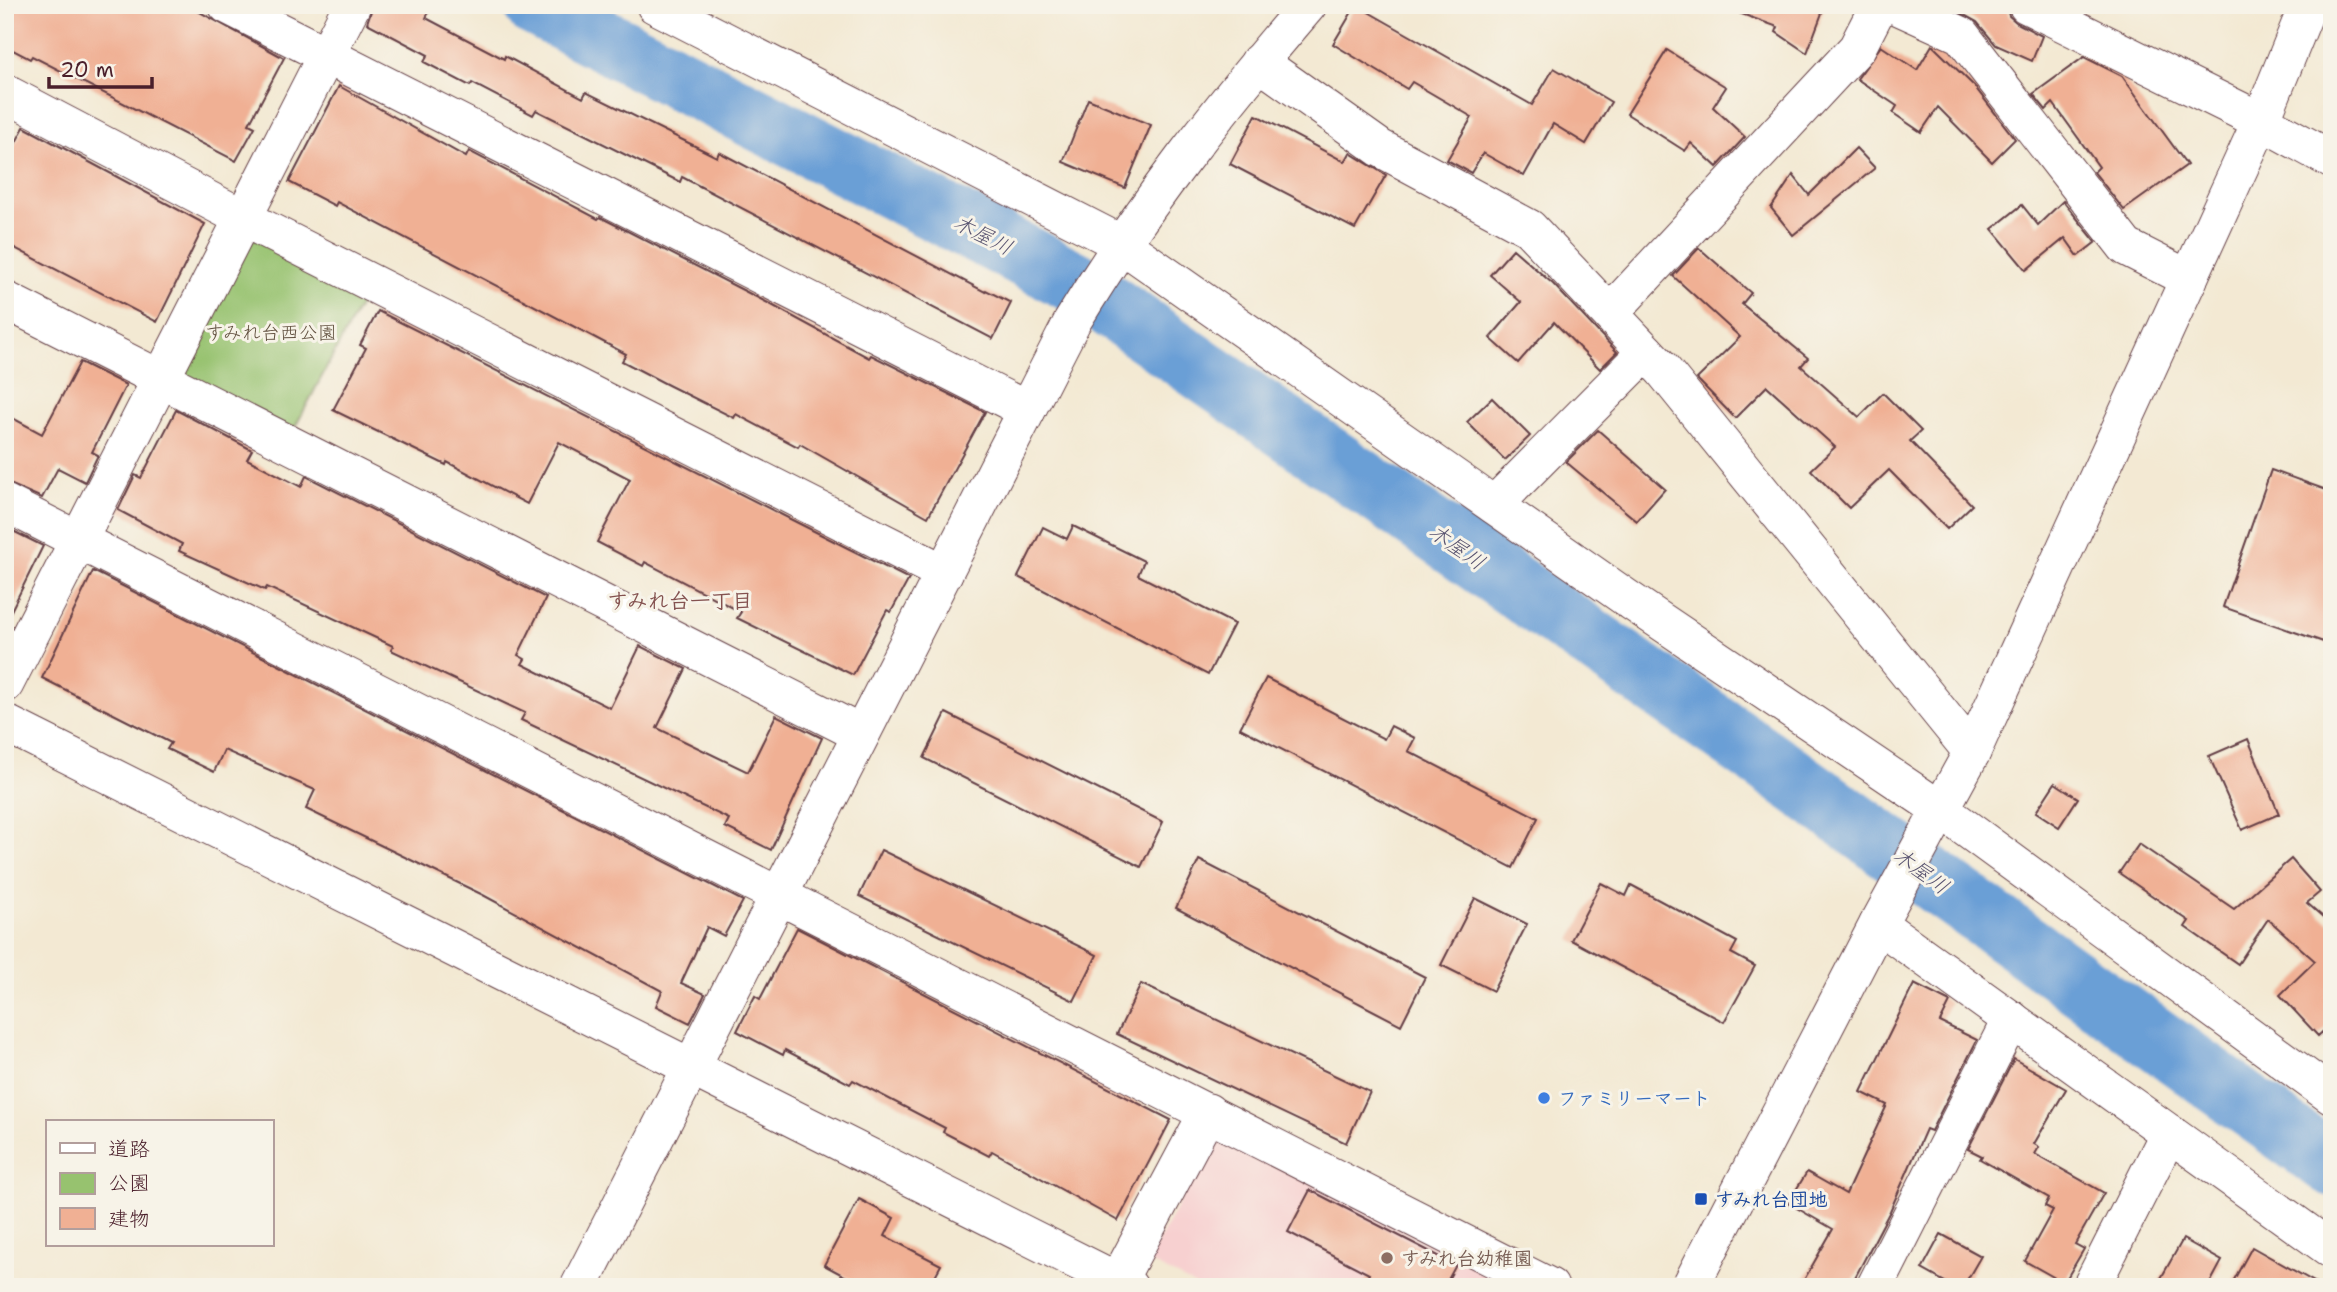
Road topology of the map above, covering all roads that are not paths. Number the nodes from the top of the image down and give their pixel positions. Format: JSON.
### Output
{"nodes":[{"id":1,"x":227,"y":5,"type":"edge"},
{"id":2,"x":352,"y":5,"type":"edge"},
{"id":3,"x":654,"y":5,"type":"edge"},
{"id":4,"x":1308,"y":5,"type":"edge"},
{"id":5,"x":1879,"y":5,"type":"edge"},
{"id":6,"x":1895,"y":5,"type":"edge"},
{"id":7,"x":2026,"y":5,"type":"edge"},
{"id":8,"x":2308,"y":5,"type":"edge"},
{"id":9,"x":326,"y":55,"type":"junction"},
{"id":10,"x":1259,"y":62,"type":"junction"},
{"id":11,"x":5,"y":93,"type":"edge"},
{"id":12,"x":2261,"y":121,"type":"junction"},
{"id":13,"x":2332,"y":160,"type":"edge"},
{"id":14,"x":243,"y":218,"type":"junction"},
{"id":15,"x":1120,"y":243,"type":"junction"},
{"id":16,"x":2189,"y":279,"type":"junction"},
{"id":17,"x":5,"y":300,"type":"edge"},
{"id":18,"x":1610,"y":313,"type":"junction"},
{"id":19,"x":1646,"y":352,"type":"junction"},
{"id":20,"x":160,"y":380,"type":"junction"},
{"id":21,"x":1027,"y":410,"type":"junction"},
{"id":22,"x":5,"y":503,"type":"edge"},
{"id":23,"x":1494,"y":505,"type":"junction"},
{"id":24,"x":78,"y":540,"type":"junction"},
{"id":25,"x":944,"y":573,"type":"junction"},
{"id":26,"x":5,"y":684,"type":"edge"},
{"id":27,"x":5,"y":723,"type":"edge"},
{"id":28,"x":861,"y":734,"type":"junction"},
{"id":29,"x":1972,"y":752,"type":"junction"},
{"id":30,"x":1934,"y":822,"type":"junction"},
{"id":31,"x":779,"y":894,"type":"junction"},
{"id":32,"x":1881,"y":918,"type":"junction"},
{"id":33,"x":2011,"y":1019,"type":"junction"},
{"id":34,"x":691,"y":1067,"type":"junction"},
{"id":35,"x":2332,"y":1096,"type":"edge"},
{"id":36,"x":1208,"y":1112,"type":"junction"},
{"id":37,"x":2169,"y":1133,"type":"junction"},
{"id":38,"x":2332,"y":1250,"type":"edge"},
{"id":39,"x":1124,"y":1284,"type":"edge"},
{"id":40,"x":579,"y":1287,"type":"edge"},
{"id":41,"x":1550,"y":1287,"type":"edge"},
{"id":42,"x":1690,"y":1287,"type":"edge"},
{"id":43,"x":1875,"y":1287,"type":"edge"},
{"id":44,"x":2091,"y":1287,"type":"edge"}],
"edges":[{"from":1,"to":9,"type":"street"},
{"from":2,"to":9,"type":"street"},
{"from":3,"to":15,"type":"street"},
{"from":4,"to":10,"type":"street"},
{"from":5,"to":18,"type":"street"},
{"from":6,"to":16,"type":"street"},
{"from":7,"to":12,"type":"street"},
{"from":8,"to":12,"type":"street"},
{"from":9,"to":14,"type":"street"},
{"from":9,"to":21,"type":"street"},
{"from":10,"to":15,"type":"street"},
{"from":10,"to":18,"type":"street"},
{"from":11,"to":14,"type":"street"},
{"from":12,"to":13,"type":"street"},
{"from":12,"to":16,"type":"street"},
{"from":14,"to":20,"type":"street"},
{"from":14,"to":25,"type":"street"},
{"from":15,"to":21,"type":"street"},
{"from":15,"to":23,"type":"street"},
{"from":16,"to":29,"type":"street"},
{"from":17,"to":20,"type":"street"},
{"from":18,"to":19,"type":"street"},
{"from":19,"to":23,"type":"street"},
{"from":19,"to":29,"type":"street"},
{"from":20,"to":24,"type":"street"},
{"from":20,"to":28,"type":"street"},
{"from":21,"to":25,"type":"street"},
{"from":22,"to":24,"type":"street"},
{"from":23,"to":30,"type":"street"},
{"from":24,"to":26,"type":"street"},
{"from":24,"to":31,"type":"street"},
{"from":25,"to":28,"type":"street"},
{"from":27,"to":34,"type":"street"},
{"from":28,"to":31,"type":"street"},
{"from":29,"to":30,"type":"street"},
{"from":30,"to":32,"type":"street"},
{"from":30,"to":35,"type":"street"},
{"from":31,"to":34,"type":"street"},
{"from":31,"to":36,"type":"street"},
{"from":32,"to":33,"type":"street"},
{"from":32,"to":42,"type":"street"},
{"from":33,"to":37,"type":"street"},
{"from":33,"to":43,"type":"street"},
{"from":34,"to":39,"type":"street"},
{"from":34,"to":40,"type":"street"},
{"from":36,"to":39,"type":"street"},
{"from":36,"to":41,"type":"street"},
{"from":37,"to":38,"type":"street"},
{"from":37,"to":44,"type":"street"}]}
